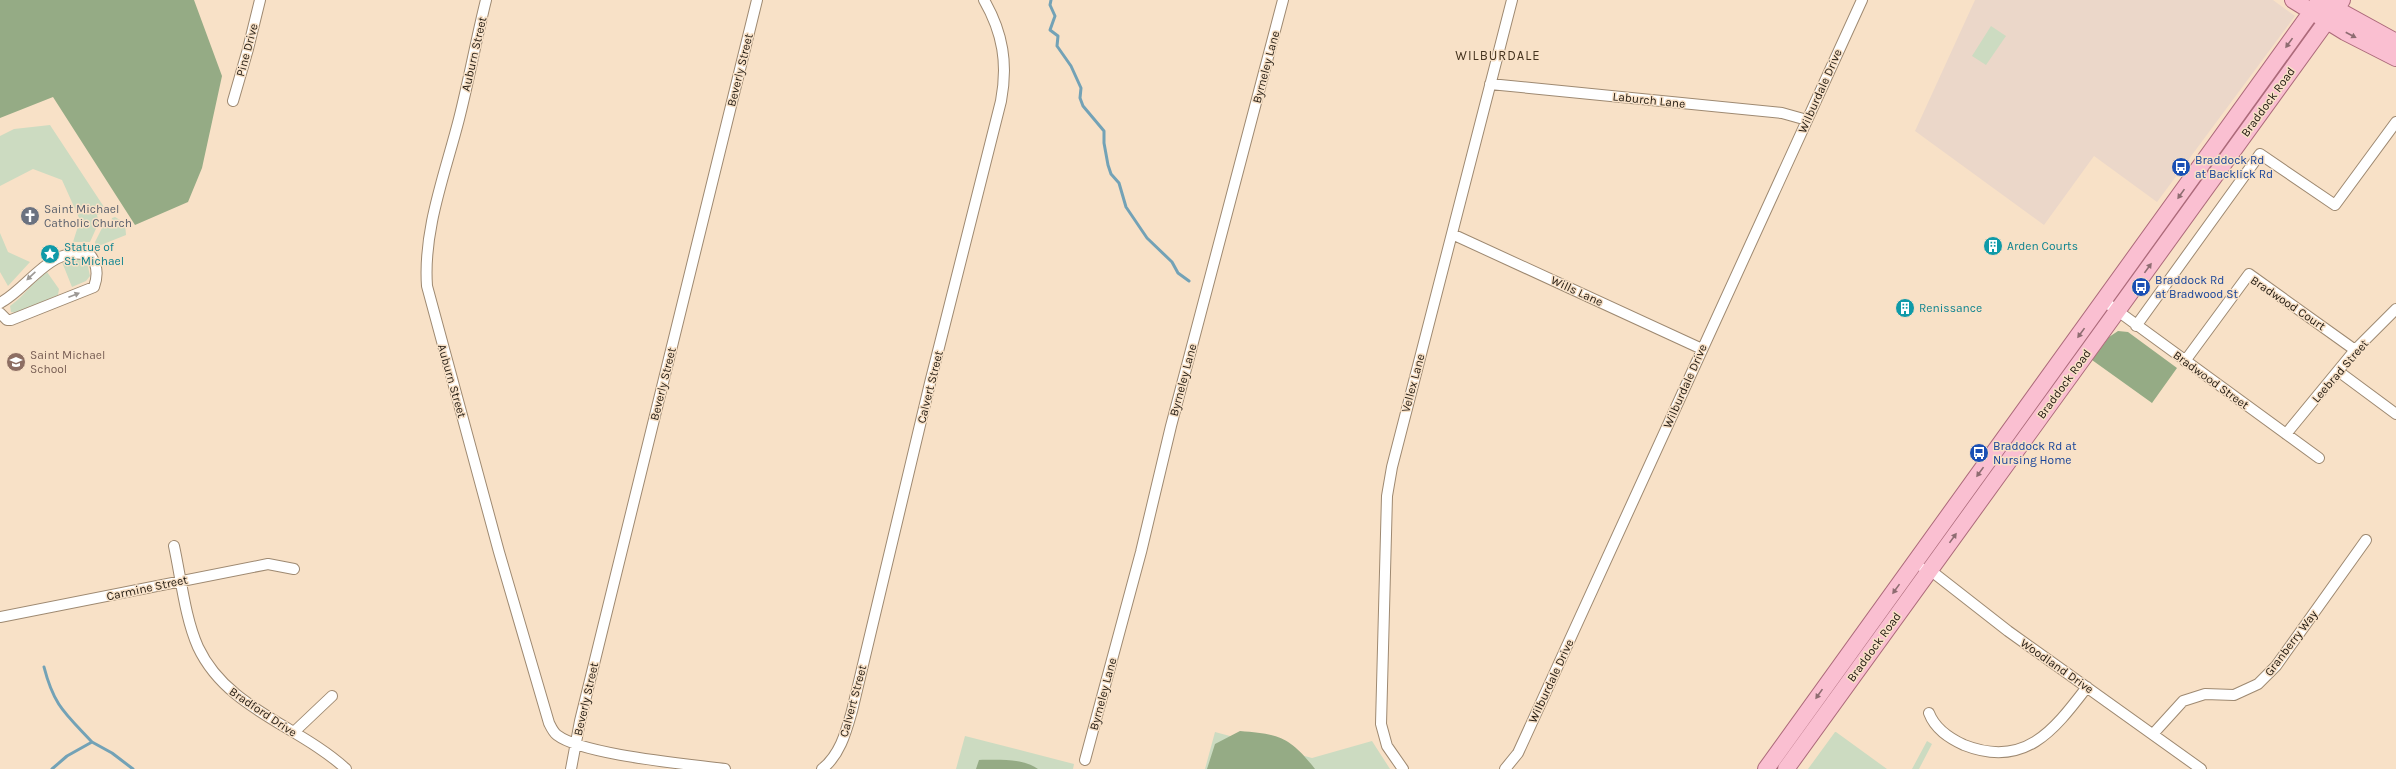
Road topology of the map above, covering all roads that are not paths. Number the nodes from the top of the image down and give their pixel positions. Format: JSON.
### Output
{"nodes":[{"id":1,"x":260,"y":0,"type":"edge"},
{"id":2,"x":486,"y":0,"type":"edge"},
{"id":3,"x":757,"y":0,"type":"edge"},
{"id":4,"x":984,"y":0,"type":"edge"},
{"id":5,"x":1283,"y":0,"type":"edge"},
{"id":6,"x":1512,"y":0,"type":"edge"},
{"id":7,"x":1862,"y":0,"type":"edge"},
{"id":8,"x":2293,"y":0,"type":"edge"},
{"id":9,"x":2317,"y":4,"type":"edge"},
{"id":10,"x":2335,"y":10,"type":"edge"},
{"id":11,"x":2396,"y":42,"type":"edge"},
{"id":12,"x":2396,"y":58,"type":"edge"},
{"id":13,"x":1490,"y":84,"type":"junction"},
{"id":14,"x":233,"y":101,"type":"dead end"},
{"id":15,"x":1807,"y":120,"type":"junction"},
{"id":16,"x":2396,"y":122,"type":"edge"},
{"id":17,"x":1452,"y":234,"type":"junction"},
{"id":18,"x":2104,"y":301,"type":"junction"},
{"id":19,"x":0,"y":304,"type":"edge"},
{"id":20,"x":2396,"y":309,"type":"edge"},
{"id":21,"x":2117,"y":311,"type":"junction"},
{"id":22,"x":0,"y":312,"type":"edge"},
{"id":23,"x":2136,"y":326,"type":"junction"},
{"id":24,"x":1702,"y":349,"type":"junction"},
{"id":25,"x":2356,"y":350,"type":"junction"},
{"id":26,"x":2185,"y":361,"type":"junction"},
{"id":27,"x":2338,"y":371,"type":"junction"},
{"id":28,"x":2396,"y":414,"type":"edge"},
{"id":29,"x":2286,"y":434,"type":"junction"},
{"id":30,"x":2319,"y":458,"type":"dead end"},
{"id":31,"x":2366,"y":540,"type":"dead end"},
{"id":32,"x":174,"y":546,"type":"dead end"},
{"id":33,"x":1912,"y":566,"type":"junction"},
{"id":34,"x":294,"y":569,"type":"dead end"},
{"id":35,"x":1930,"y":570,"type":"junction"},
{"id":36,"x":182,"y":581,"type":"junction"},
{"id":37,"x":0,"y":617,"type":"edge"},
{"id":38,"x":2087,"y":687,"type":"junction"},
{"id":39,"x":332,"y":696,"type":"dead end"},
{"id":40,"x":1929,"y":713,"type":"dead end"},
{"id":41,"x":294,"y":732,"type":"junction"},
{"id":42,"x":2153,"y":734,"type":"junction"},
{"id":43,"x":576,"y":744,"type":"junction"},
{"id":44,"x":1085,"y":760,"type":"dead end"},
{"id":45,"x":346,"y":769,"type":"edge"},
{"id":46,"x":571,"y":769,"type":"edge"},
{"id":47,"x":725,"y":769,"type":"edge"},
{"id":48,"x":822,"y":769,"type":"edge"},
{"id":49,"x":1403,"y":769,"type":"edge"},
{"id":50,"x":1505,"y":769,"type":"edge"},
{"id":51,"x":1766,"y":769,"type":"edge"},
{"id":52,"x":1786,"y":769,"type":"edge"},
{"id":53,"x":2201,"y":769,"type":"edge"}],
"edges":[{"from":1,"to":14,"type":"street","name":"Pine Drive"},
{"from":2,"to":43,"type":"street","name":"Auburn Street"},
{"from":3,"to":43,"type":"street","name":"Beverly Street"},
{"from":4,"to":48,"type":"street","name":"Calvert Street"},
{"from":5,"to":44,"type":"street","name":"Byrneley Lane"},
{"from":6,"to":13,"type":"street","name":"Vellex Lane"},
{"from":7,"to":15,"type":"street","name":"Wilburdale Drive"},
{"from":8,"to":9,"type":"main road"},
{"from":9,"to":10,"type":"main road"},
{"from":9,"to":18,"type":"main road","name":"Braddock Road","one_way":true},
{"from":10,"to":11,"type":"main road"},
{"from":10,"to":12,"type":"main road","one_way":true},
{"from":21,"to":10,"type":"main road","name":"Braddock Road","one_way":true},
{"from":13,"to":15,"type":"street","name":"Laburch Lane"},
{"from":13,"to":17,"type":"street","name":"Vellex Lane"},
{"from":15,"to":24,"type":"street","name":"Wilburdale Drive"},
{"from":16,"to":23,"type":"street"},
{"from":17,"to":24,"type":"street","name":"Wills Lane"},
{"from":17,"to":49,"type":"street","name":"Vellex Lane"},
{"from":18,"to":21,"type":"street","name":"Bradwood Street"},
{"from":18,"to":33,"type":"main road","name":"Braddock Road","one_way":true},
{"from":22,"to":19,"type":"street","one_way":true},
{"from":20,"to":25,"type":"street","name":"Leebrad Street"},
{"from":21,"to":23,"type":"street","name":"Bradwood Street"},
{"from":35,"to":21,"type":"main road","name":"Braddock Road","one_way":true},
{"from":23,"to":26,"type":"street","name":"Bradwood Street"},
{"from":24,"to":50,"type":"street","name":"Wilburdale Drive"},
{"from":25,"to":26,"type":"street","name":"Bradwood Court"},
{"from":25,"to":27,"type":"street","name":"Leebrad Street"},
{"from":26,"to":29,"type":"street","name":"Bradwood Street"},
{"from":27,"to":28,"type":"street"},
{"from":27,"to":29,"type":"street","name":"Leebrad Street"},
{"from":29,"to":30,"type":"street","name":"Bradwood Street"},
{"from":31,"to":42,"type":"street","name":"Granberry Way"},
{"from":32,"to":36,"type":"street","name":"Bradford Drive"},
{"from":33,"to":35,"type":"street","name":"Woodland Drive"},
{"from":33,"to":51,"type":"main road","name":"Braddock Road","one_way":true},
{"from":34,"to":36,"type":"street","name":"Carmine Street"},
{"from":35,"to":38,"type":"street","name":"Woodland Drive"},
{"from":35,"to":52,"type":"main road","name":"Braddock Road"},
{"from":36,"to":37,"type":"street","name":"Carmine Street"},
{"from":36,"to":41,"type":"street","name":"Bradford Drive"},
{"from":38,"to":40,"type":"street"},
{"from":38,"to":42,"type":"street","name":"Woodland Drive"},
{"from":39,"to":41,"type":"street"},
{"from":41,"to":45,"type":"street","name":"Bradford Drive"},
{"from":42,"to":53,"type":"street","name":"Woodland Drive"},
{"from":43,"to":46,"type":"street","name":"Beverly Street"},
{"from":43,"to":47,"type":"street"}]}
